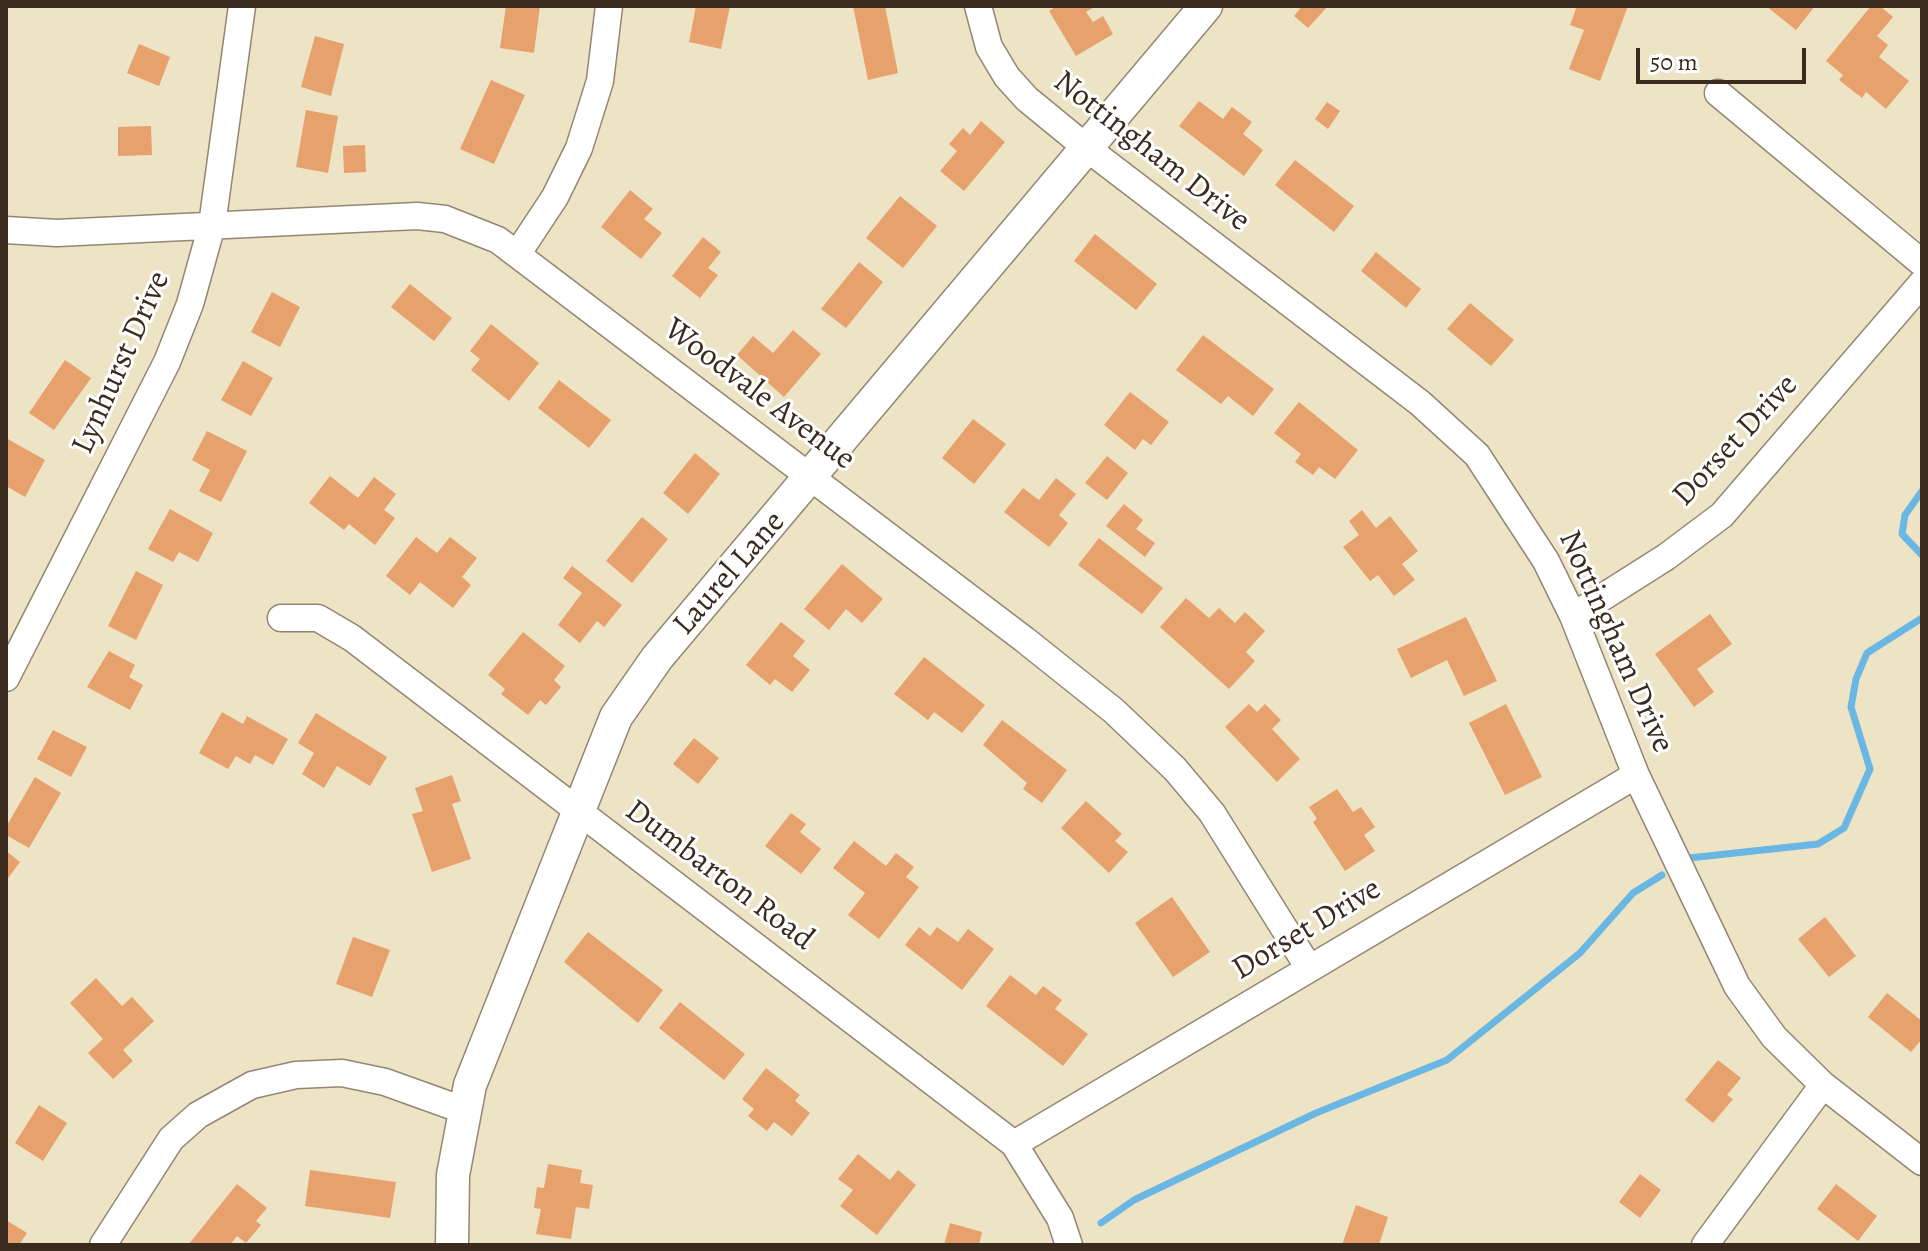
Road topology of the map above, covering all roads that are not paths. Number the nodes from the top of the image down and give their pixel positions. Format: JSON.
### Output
{"nodes":[{"id":1,"x":242,"y":6,"type":"edge"},
{"id":2,"x":609,"y":6,"type":"edge"},
{"id":3,"x":978,"y":6,"type":"edge"},
{"id":4,"x":1206,"y":6,"type":"edge"},
{"id":5,"x":1718,"y":93,"type":"dead end"},
{"id":6,"x":1088,"y":149,"type":"junction"},
{"id":7,"x":212,"y":225,"type":"junction"},
{"id":8,"x":6,"y":230,"type":"edge"},
{"id":9,"x":518,"y":253,"type":"junction"},
{"id":10,"x":1922,"y":263,"type":"edge"},
{"id":11,"x":1922,"y":283,"type":"edge"},
{"id":12,"x":811,"y":478,"type":"junction"},
{"id":13,"x":1573,"y":616,"type":"junction"},
{"id":14,"x":281,"y":618,"type":"dead end"},
{"id":15,"x":6,"y":678,"type":"edge"},
{"id":16,"x":1636,"y":775,"type":"junction"},
{"id":17,"x":578,"y":811,"type":"junction"},
{"id":18,"x":1309,"y":968,"type":"junction"},
{"id":19,"x":1823,"y":1085,"type":"junction"},
{"id":20,"x":463,"y":1110,"type":"junction"},
{"id":21,"x":1014,"y":1144,"type":"junction"},
{"id":22,"x":1922,"y":1162,"type":"edge"},
{"id":23,"x":103,"y":1245,"type":"edge"},
{"id":24,"x":452,"y":1245,"type":"edge"},
{"id":25,"x":1069,"y":1245,"type":"edge"},
{"id":26,"x":1705,"y":1245,"type":"edge"}],
"edges":[{"from":1,"to":7,"type":"street","name":"Lynhurst Drive"},
{"from":2,"to":9,"type":"street"},
{"from":3,"to":6,"type":"street","name":"Nottingham Drive"},
{"from":4,"to":6,"type":"street","name":"Laurel Lane"},
{"from":5,"to":10,"type":"street"},
{"from":6,"to":12,"type":"street","name":"Laurel Lane"},
{"from":6,"to":13,"type":"street","name":"Nottingham Drive"},
{"from":7,"to":8,"type":"street","name":"Woodvale Avenue"},
{"from":7,"to":9,"type":"street","name":"Woodvale Avenue"},
{"from":7,"to":15,"type":"street","name":"Lynhurst Drive"},
{"from":9,"to":12,"type":"street","name":"Woodvale Avenue"},
{"from":11,"to":13,"type":"street","name":"Dorset Drive"},
{"from":12,"to":17,"type":"street","name":"Laurel Lane"},
{"from":12,"to":18,"type":"street","name":"Woodvale Avenue"},
{"from":13,"to":16,"type":"street","name":"Nottingham Drive"},
{"from":14,"to":17,"type":"street","name":"Dumbarton Road"},
{"from":16,"to":18,"type":"street","name":"Dorset Drive"},
{"from":16,"to":19,"type":"street","name":"Nottingham Drive"},
{"from":17,"to":20,"type":"street","name":"Laurel Lane"},
{"from":17,"to":21,"type":"street","name":"Dumbarton Road"},
{"from":18,"to":21,"type":"street","name":"Dorset Drive"},
{"from":19,"to":22,"type":"street","name":"Nottingham Drive"},
{"from":19,"to":26,"type":"street"},
{"from":20,"to":23,"type":"street"},
{"from":20,"to":24,"type":"street","name":"Laurel Lane"},
{"from":21,"to":25,"type":"street","name":"Dumbarton Road"}]}
